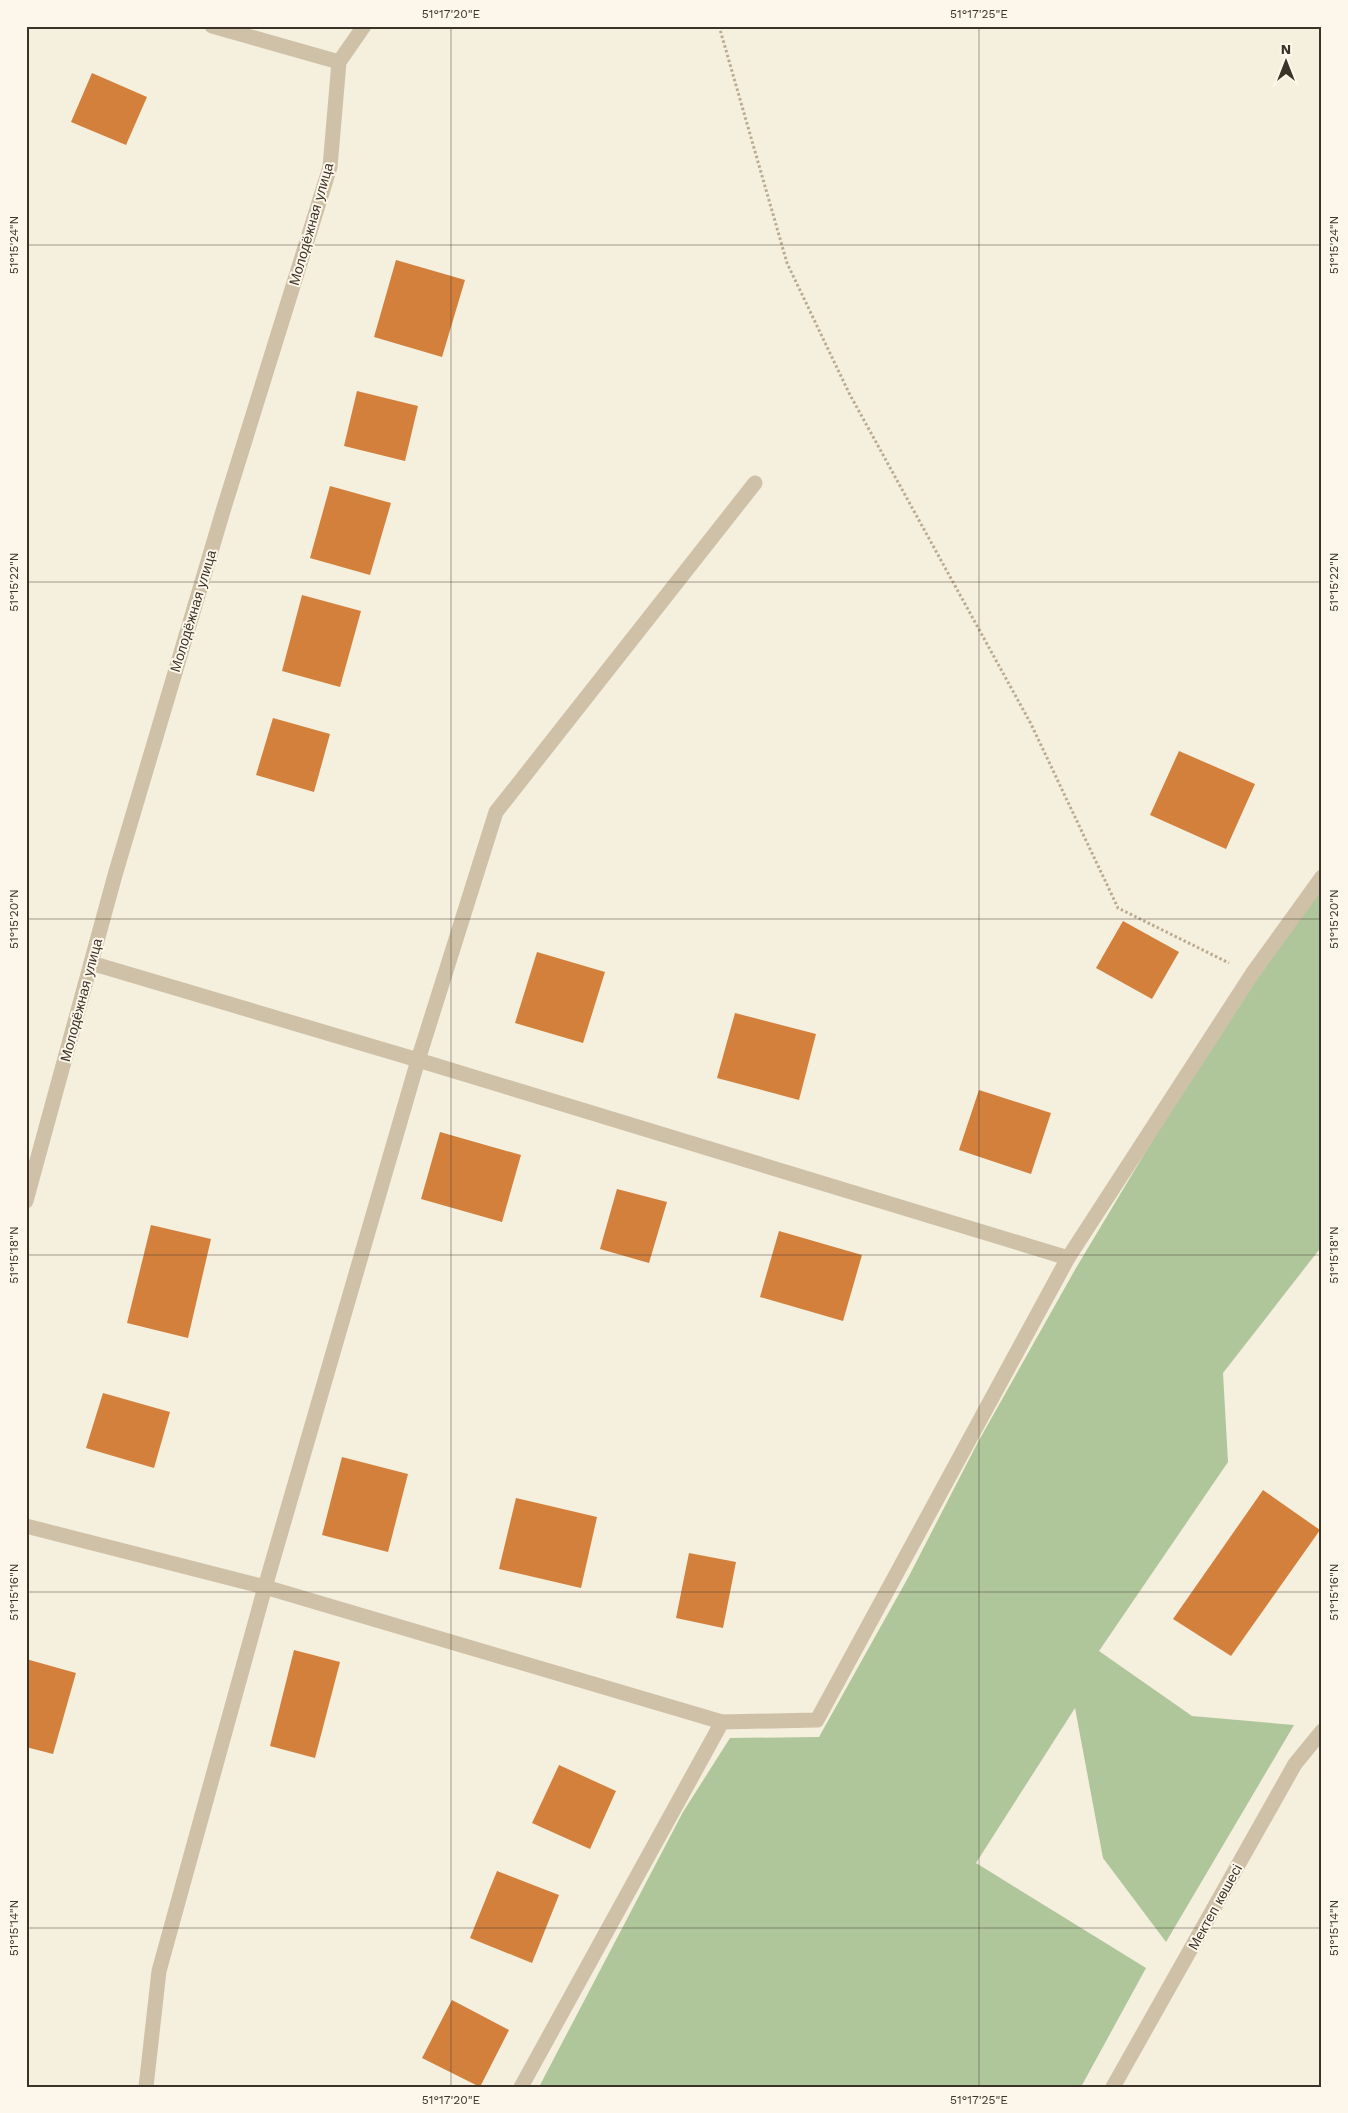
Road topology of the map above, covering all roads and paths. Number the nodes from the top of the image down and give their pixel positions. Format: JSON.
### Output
{"nodes":[{"id":1,"x":212,"y":26,"type":"edge"},
{"id":2,"x":364,"y":26,"type":"edge"},
{"id":3,"x":718,"y":26,"type":"edge"},
{"id":4,"x":339,"y":62,"type":"junction"},
{"id":5,"x":755,"y":483,"type":"dead end"},
{"id":6,"x":1322,"y":877,"type":"edge"},
{"id":7,"x":91,"y":963,"type":"junction"},
{"id":8,"x":1252,"y":974,"type":"junction"},
{"id":9,"x":418,"y":1060,"type":"junction"},
{"id":10,"x":26,"y":1201,"type":"edge"},
{"id":11,"x":1068,"y":1258,"type":"junction"},
{"id":12,"x":26,"y":1526,"type":"edge"},
{"id":13,"x":265,"y":1587,"type":"junction"},
{"id":14,"x":722,"y":1722,"type":"junction"},
{"id":15,"x":1322,"y":1731,"type":"edge"},
{"id":16,"x":146,"y":2087,"type":"edge"},
{"id":17,"x":521,"y":2087,"type":"edge"},
{"id":18,"x":1113,"y":2087,"type":"edge"}],
"edges":[{"from":1,"to":4,"type":"street"},
{"from":2,"to":4,"type":"street","name":"Молодёжная улица"},
{"from":3,"to":8,"type":"path"},
{"from":4,"to":7,"type":"street","name":"Молодёжная улица"},
{"from":5,"to":9,"type":"street"},
{"from":6,"to":8,"type":"street"},
{"from":7,"to":9,"type":"street"},
{"from":7,"to":10,"type":"street","name":"Молодёжная улица"},
{"from":8,"to":11,"type":"street"},
{"from":9,"to":11,"type":"street"},
{"from":9,"to":13,"type":"street"},
{"from":11,"to":14,"type":"street"},
{"from":12,"to":13,"type":"street"},
{"from":13,"to":14,"type":"street"},
{"from":13,"to":16,"type":"street"},
{"from":14,"to":17,"type":"street"},
{"from":15,"to":18,"type":"street","name":"Мектеп көшесі"}]}
